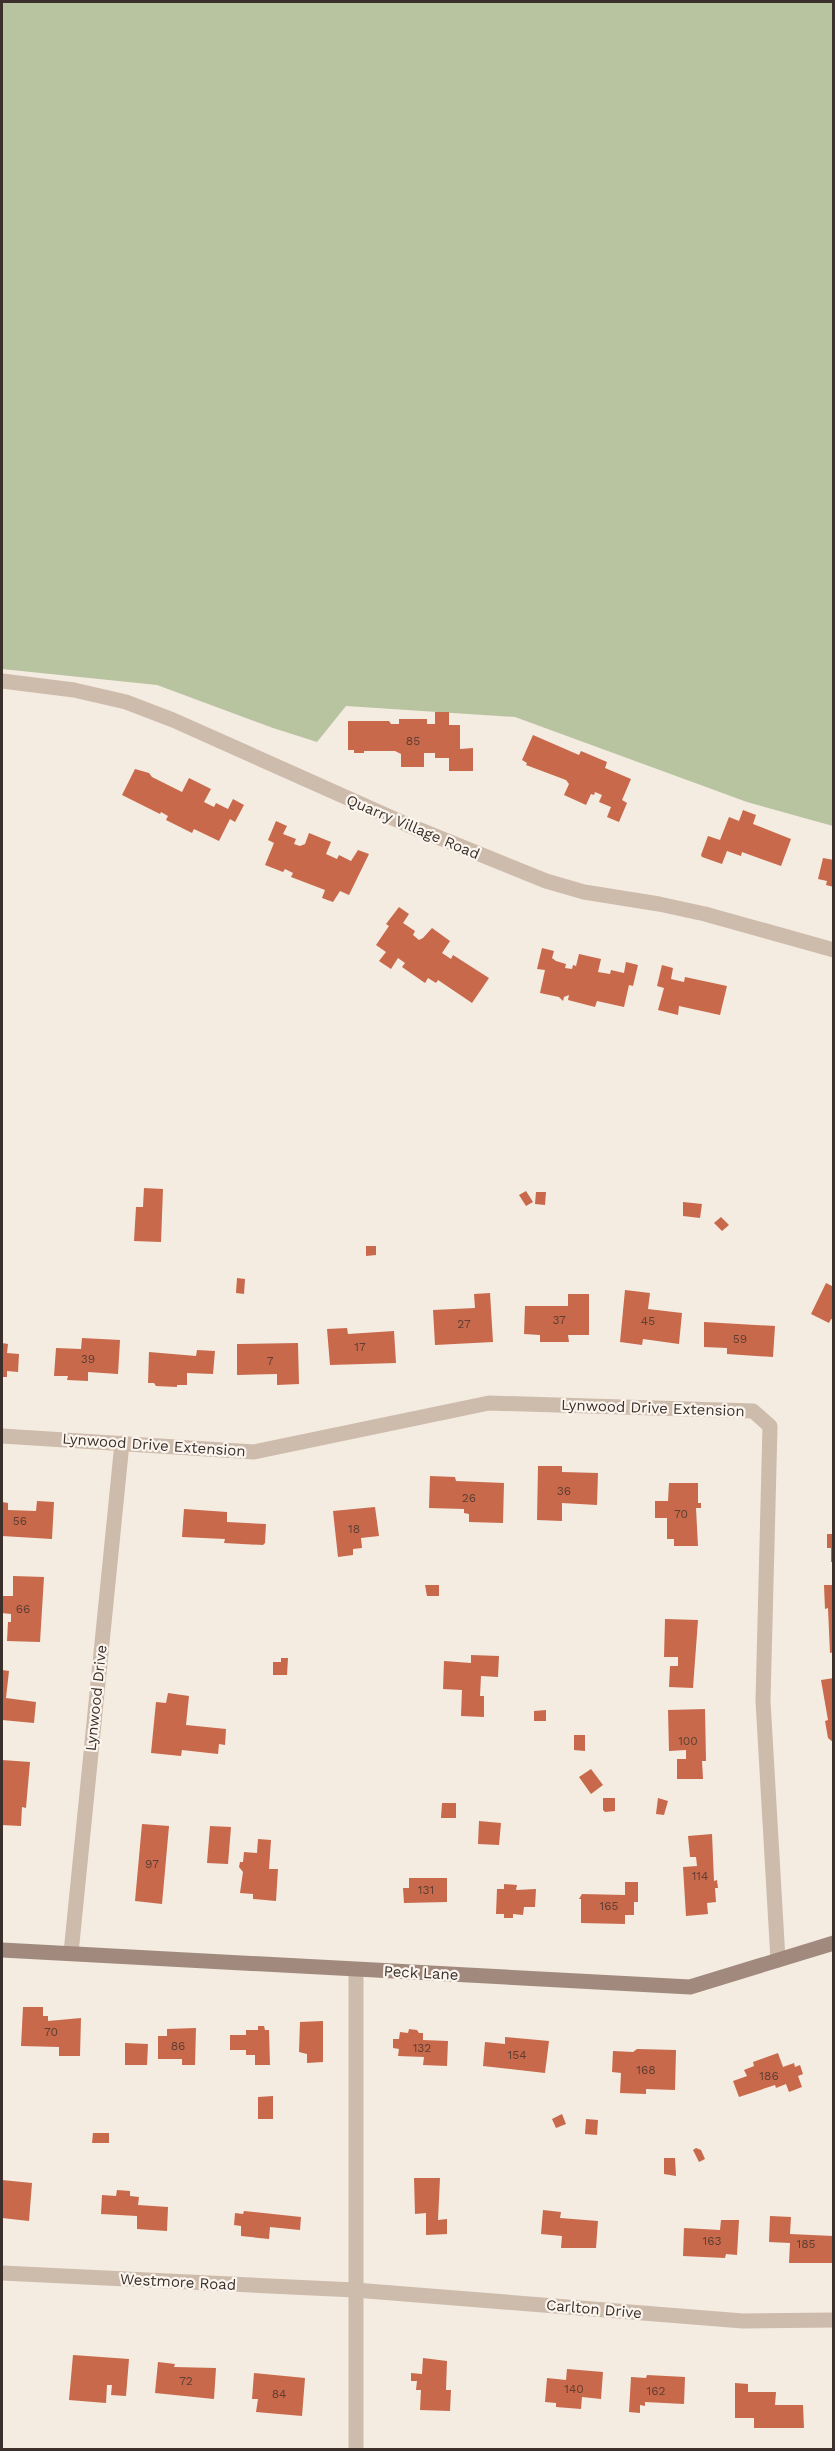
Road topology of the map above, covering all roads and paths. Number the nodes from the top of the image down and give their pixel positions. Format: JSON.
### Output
{"nodes":[{"id":1,"x":2,"y":681,"type":"edge"},
{"id":2,"x":834,"y":950,"type":"edge"},
{"id":3,"x":2,"y":1436,"type":"edge"},
{"id":4,"x":122,"y":1443,"type":"junction"},
{"id":5,"x":834,"y":1943,"type":"edge"},
{"id":6,"x":2,"y":1950,"type":"edge"},
{"id":7,"x":71,"y":1953,"type":"junction"},
{"id":8,"x":778,"y":1960,"type":"junction"},
{"id":9,"x":356,"y":1970,"type":"junction"},
{"id":10,"x":2,"y":2273,"type":"edge"},
{"id":11,"x":355,"y":2290,"type":"junction"},
{"id":12,"x":834,"y":2320,"type":"edge"},
{"id":13,"x":356,"y":2450,"type":"edge"}],
"edges":[{"from":1,"to":2,"type":"street","name":"Quarry Village Road"},
{"from":3,"to":4,"type":"street","name":"Lynwood Drive Extension"},
{"from":4,"to":7,"type":"street","name":"Lynwood Drive"},
{"from":4,"to":8,"type":"street","name":"Lynwood Drive Extension"},
{"from":5,"to":8,"type":"street","name":"Peck Lane"},
{"from":6,"to":7,"type":"street","name":"Peck Lane"},
{"from":7,"to":9,"type":"street","name":"Peck Lane"},
{"from":8,"to":9,"type":"street","name":"Peck Lane"},
{"from":9,"to":11,"type":"street"},
{"from":10,"to":11,"type":"street","name":"Westmore Road"},
{"from":11,"to":12,"type":"street","name":"Carlton Drive"},
{"from":11,"to":13,"type":"street"}]}
